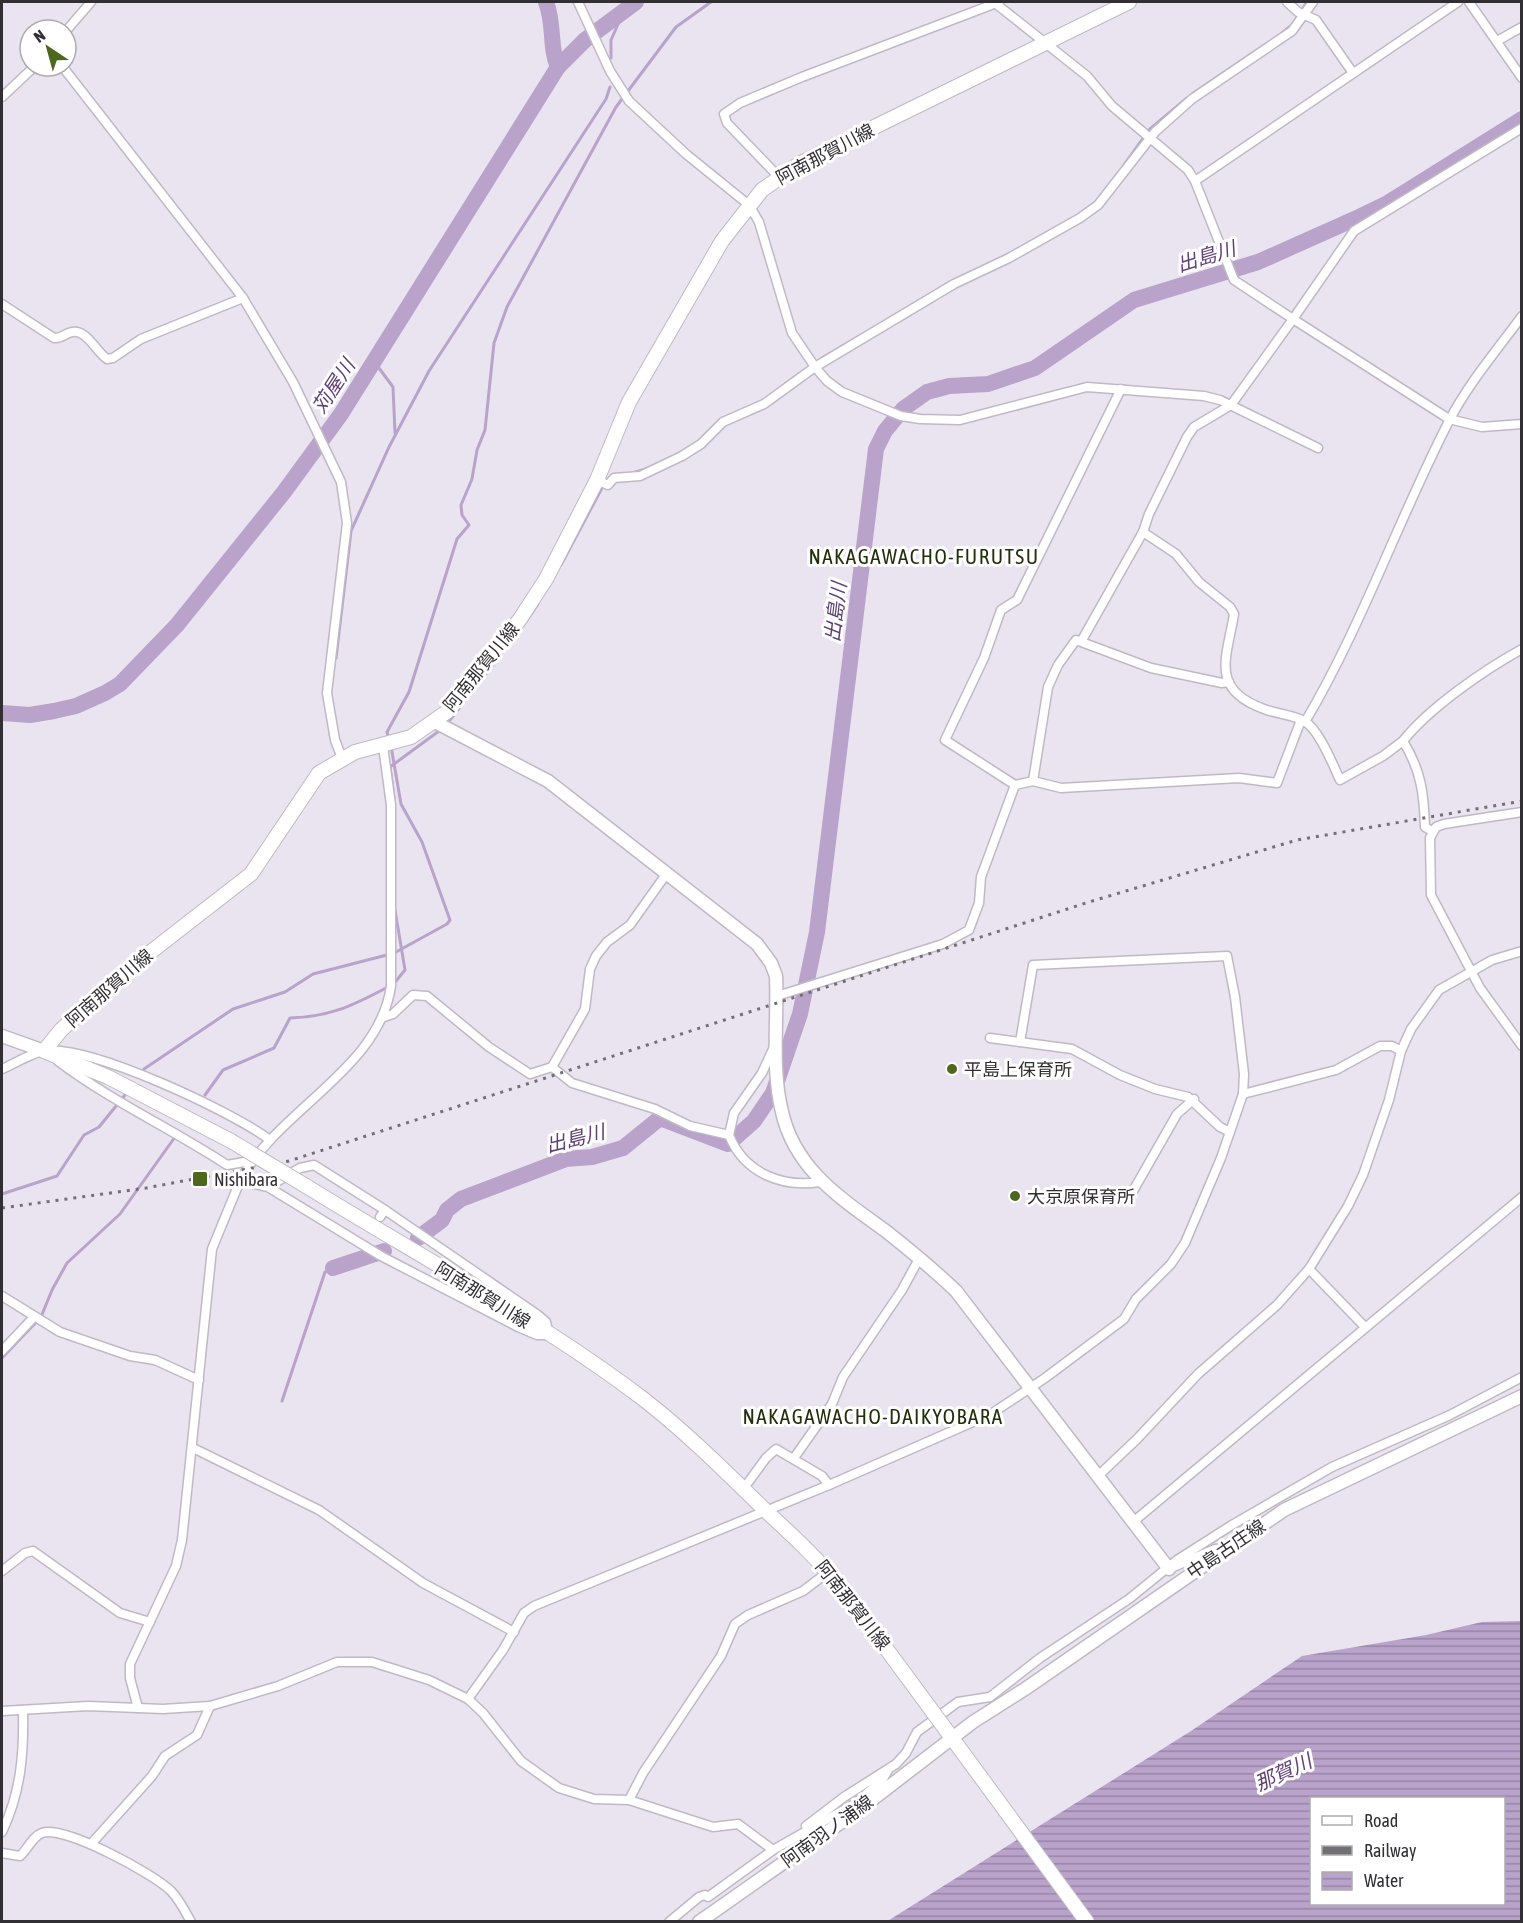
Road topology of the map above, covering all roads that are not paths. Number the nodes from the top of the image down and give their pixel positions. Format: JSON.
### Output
{"nodes":[{"id":1,"x":91,"y":2,"type":"edge"},
{"id":2,"x":578,"y":2,"type":"edge"},
{"id":3,"x":997,"y":2,"type":"edge"},
{"id":4,"x":1129,"y":2,"type":"edge"},
{"id":5,"x":1287,"y":2,"type":"edge"},
{"id":6,"x":1313,"y":2,"type":"edge"},
{"id":7,"x":1458,"y":2,"type":"edge"},
{"id":8,"x":1469,"y":2,"type":"edge"},
{"id":9,"x":1302,"y":14,"type":"junction"},
{"id":10,"x":77,"y":18,"type":"edge"},
{"id":11,"x":1521,"y":27,"type":"edge"},
{"id":12,"x":1497,"y":41,"type":"junction"},
{"id":13,"x":1045,"y":43,"type":"junction"},
{"id":14,"x":1353,"y":73,"type":"junction"},
{"id":15,"x":22,"y":78,"type":"edge"},
{"id":16,"x":71,"y":78,"type":"edge"},
{"id":17,"x":1521,"y":78,"type":"edge"},
{"id":18,"x":2,"y":97,"type":"edge"},
{"id":19,"x":1521,"y":128,"type":"edge"},
{"id":20,"x":1147,"y":135,"type":"junction"},
{"id":21,"x":778,"y":176,"type":"junction"},
{"id":22,"x":1195,"y":181,"type":"junction"},
{"id":23,"x":749,"y":205,"type":"junction"},
{"id":24,"x":243,"y":298,"type":"junction"},
{"id":25,"x":2,"y":304,"type":"edge"},
{"id":26,"x":1521,"y":316,"type":"edge"},
{"id":27,"x":1293,"y":319,"type":"junction"},
{"id":28,"x":813,"y":365,"type":"junction"},
{"id":29,"x":1121,"y":389,"type":"junction"},
{"id":30,"x":1231,"y":405,"type":"junction"},
{"id":31,"x":1449,"y":419,"type":"junction"},
{"id":32,"x":1521,"y":424,"type":"edge"},
{"id":33,"x":1318,"y":448,"type":"dead end"},
{"id":34,"x":601,"y":482,"type":"junction"},
{"id":35,"x":1143,"y":532,"type":"junction"},
{"id":36,"x":1082,"y":640,"type":"junction"},
{"id":37,"x":1521,"y":649,"type":"edge"},
{"id":38,"x":1229,"y":682,"type":"junction"},
{"id":39,"x":1303,"y":721,"type":"junction"},
{"id":40,"x":435,"y":722,"type":"junction"},
{"id":41,"x":1402,"y":741,"type":"junction"},
{"id":42,"x":383,"y":746,"type":"junction"},
{"id":43,"x":342,"y":758,"type":"junction"},
{"id":44,"x":1033,"y":781,"type":"junction"},
{"id":45,"x":1015,"y":785,"type":"junction"},
{"id":46,"x":1521,"y":812,"type":"edge"},
{"id":47,"x":1432,"y":831,"type":"junction"},
{"id":48,"x":667,"y":873,"type":"junction"},
{"id":49,"x":1521,"y":951,"type":"edge"},
{"id":50,"x":1471,"y":970,"type":"junction"},
{"id":51,"x":777,"y":996,"type":"junction"},
{"id":52,"x":384,"y":1017,"type":"junction"},
{"id":53,"x":2,"y":1036,"type":"edge"},
{"id":54,"x":990,"y":1038,"type":"dead end"},
{"id":55,"x":776,"y":1040,"type":"junction"},
{"id":56,"x":1020,"y":1042,"type":"junction"},
{"id":57,"x":1521,"y":1046,"type":"edge"},
{"id":58,"x":44,"y":1051,"type":"junction"},
{"id":59,"x":1401,"y":1051,"type":"junction"},
{"id":60,"x":552,"y":1067,"type":"junction"},
{"id":61,"x":2,"y":1069,"type":"edge"},
{"id":62,"x":1242,"y":1094,"type":"junction"},
{"id":63,"x":1194,"y":1100,"type":"junction"},
{"id":64,"x":1228,"y":1131,"type":"junction"},
{"id":65,"x":729,"y":1135,"type":"junction"},
{"id":66,"x":270,"y":1140,"type":"junction"},
{"id":67,"x":250,"y":1161,"type":"junction"},
{"id":68,"x":240,"y":1181,"type":"junction"},
{"id":69,"x":820,"y":1182,"type":"junction"},
{"id":70,"x":268,"y":1187,"type":"junction"},
{"id":71,"x":1521,"y":1197,"type":"edge"},
{"id":72,"x":1129,"y":1198,"type":"dead end"},
{"id":73,"x":385,"y":1210,"type":"junction"},
{"id":74,"x":380,"y":1218,"type":"dead end"},
{"id":75,"x":920,"y":1257,"type":"junction"},
{"id":76,"x":1309,"y":1269,"type":"junction"},
{"id":77,"x":2,"y":1296,"type":"edge"},
{"id":78,"x":37,"y":1319,"type":"junction"},
{"id":79,"x":1365,"y":1328,"type":"junction"},
{"id":80,"x":549,"y":1335,"type":"junction"},
{"id":81,"x":2,"y":1351,"type":"edge"},
{"id":82,"x":1521,"y":1377,"type":"edge"},
{"id":83,"x":199,"y":1380,"type":"junction"},
{"id":84,"x":1030,"y":1387,"type":"junction"},
{"id":85,"x":1521,"y":1396,"type":"edge"},
{"id":86,"x":193,"y":1448,"type":"junction"},
{"id":87,"x":794,"y":1458,"type":"junction"},
{"id":88,"x":1098,"y":1476,"type":"junction"},
{"id":89,"x":829,"y":1485,"type":"junction"},
{"id":90,"x":744,"y":1488,"type":"junction"},
{"id":91,"x":766,"y":1510,"type":"junction"},
{"id":92,"x":1133,"y":1522,"type":"junction"},
{"id":93,"x":1227,"y":1548,"type":"junction"},
{"id":94,"x":1169,"y":1569,"type":"junction"},
{"id":95,"x":2,"y":1571,"type":"edge"},
{"id":96,"x":828,"y":1572,"type":"junction"},
{"id":97,"x":150,"y":1622,"type":"junction"},
{"id":98,"x":514,"y":1632,"type":"junction"},
{"id":99,"x":468,"y":1699,"type":"junction"},
{"id":100,"x":210,"y":1706,"type":"junction"},
{"id":101,"x":138,"y":1708,"type":"junction"},
{"id":102,"x":23,"y":1710,"type":"junction"},
{"id":103,"x":2,"y":1711,"type":"edge"},
{"id":104,"x":954,"y":1741,"type":"junction"},
{"id":105,"x":889,"y":1768,"type":"junction"},
{"id":106,"x":629,"y":1800,"type":"junction"},
{"id":107,"x":858,"y":1806,"type":"junction"},
{"id":108,"x":2,"y":1832,"type":"edge"},
{"id":109,"x":784,"y":1842,"type":"junction"},
{"id":110,"x":91,"y":1844,"type":"junction"},
{"id":111,"x":773,"y":1850,"type":"junction"},
{"id":112,"x":2,"y":1853,"type":"edge"},
{"id":113,"x":191,"y":1922,"type":"edge"},
{"id":114,"x":669,"y":1922,"type":"edge"},
{"id":115,"x":699,"y":1922,"type":"edge"},
{"id":116,"x":1088,"y":1922,"type":"edge"}],
"edges":[{"from":1,"to":10,"type":"street"},
{"from":2,"to":23,"type":"street"},
{"from":3,"to":13,"type":"street"},
{"from":3,"to":21,"type":"street"},
{"from":4,"to":13,"type":"main road","name":"阿南那賀川線"},
{"from":5,"to":9,"type":"street"},
{"from":6,"to":9,"type":"street"},
{"from":7,"to":14,"type":"street"},
{"from":8,"to":12,"type":"street"},
{"from":9,"to":14,"type":"street"},
{"from":9,"to":20,"type":"street"},
{"from":11,"to":12,"type":"street"},
{"from":12,"to":17,"type":"street"},
{"from":13,"to":20,"type":"street"},
{"from":13,"to":21,"type":"main road","name":"阿南那賀川線"},
{"from":14,"to":22,"type":"street"},
{"from":15,"to":18,"type":"street"},
{"from":16,"to":24,"type":"street"},
{"from":19,"to":27,"type":"street"},
{"from":20,"to":22,"type":"street"},
{"from":20,"to":28,"type":"street"},
{"from":21,"to":23,"type":"main road","name":"阿南那賀川線"},
{"from":22,"to":27,"type":"street"},
{"from":23,"to":28,"type":"street"},
{"from":23,"to":34,"type":"main road","name":"阿南那賀川線"},
{"from":24,"to":25,"type":"street"},
{"from":24,"to":43,"type":"street"},
{"from":26,"to":31,"type":"street"},
{"from":27,"to":30,"type":"street"},
{"from":27,"to":31,"type":"street"},
{"from":28,"to":29,"type":"street"},
{"from":28,"to":34,"type":"street"},
{"from":29,"to":30,"type":"street"},
{"from":29,"to":45,"type":"street"},
{"from":30,"to":33,"type":"street"},
{"from":30,"to":35,"type":"street"},
{"from":31,"to":32,"type":"street"},
{"from":31,"to":39,"type":"street"},
{"from":34,"to":40,"type":"main road","name":"阿南那賀川線"},
{"from":35,"to":36,"type":"street"},
{"from":35,"to":38,"type":"street"},
{"from":36,"to":38,"type":"street"},
{"from":36,"to":44,"type":"street"},
{"from":37,"to":41,"type":"street"},
{"from":38,"to":39,"type":"street"},
{"from":39,"to":41,"type":"street"},
{"from":39,"to":44,"type":"street"},
{"from":40,"to":42,"type":"main road","name":"阿南那賀川線"},
{"from":40,"to":48,"type":"street"},
{"from":41,"to":47,"type":"street"},
{"from":42,"to":43,"type":"main road","name":"阿南那賀川線"},
{"from":42,"to":52,"type":"street"},
{"from":43,"to":58,"type":"main road","name":"阿南那賀川線"},
{"from":44,"to":45,"type":"street"},
{"from":45,"to":51,"type":"street"},
{"from":46,"to":47,"type":"street"},
{"from":47,"to":50,"type":"street"},
{"from":48,"to":51,"type":"street"},
{"from":48,"to":60,"type":"street"},
{"from":49,"to":50,"type":"street"},
{"from":50,"to":57,"type":"street"},
{"from":50,"to":59,"type":"street"},
{"from":51,"to":55,"type":"street"},
{"from":52,"to":60,"type":"street"},
{"from":52,"to":66,"type":"street"},
{"from":53,"to":58,"type":"street"},
{"from":54,"to":56,"type":"street"},
{"from":55,"to":65,"type":"street"},
{"from":55,"to":69,"type":"street"},
{"from":56,"to":62,"type":"street"},
{"from":56,"to":63,"type":"street"},
{"from":58,"to":61,"type":"street"},
{"from":58,"to":66,"type":"street"},
{"from":58,"to":67,"type":"street"},
{"from":58,"to":80,"type":"main road","name":"阿南那賀川線","bridge":true},
{"from":59,"to":62,"type":"street"},
{"from":59,"to":76,"type":"street"},
{"from":60,"to":65,"type":"street"},
{"from":62,"to":64,"type":"street"},
{"from":63,"to":64,"type":"street"},
{"from":63,"to":72,"type":"street"},
{"from":64,"to":84,"type":"street"},
{"from":65,"to":69,"type":"street"},
{"from":66,"to":67,"type":"street"},
{"from":67,"to":68,"type":"street"},
{"from":68,"to":70,"type":"street"},
{"from":68,"to":83,"type":"street"},
{"from":69,"to":75,"type":"street"},
{"from":70,"to":73,"type":"street"},
{"from":70,"to":80,"type":"street"},
{"from":71,"to":79,"type":"street"},
{"from":73,"to":74,"type":"street"},
{"from":73,"to":80,"type":"street"},
{"from":75,"to":84,"type":"street"},
{"from":75,"to":87,"type":"street"},
{"from":76,"to":79,"type":"street"},
{"from":76,"to":88,"type":"street"},
{"from":77,"to":78,"type":"street"},
{"from":78,"to":81,"type":"street"},
{"from":78,"to":83,"type":"street"},
{"from":79,"to":92,"type":"street"},
{"from":80,"to":90,"type":"main road","name":"阿南那賀川線"},
{"from":82,"to":94,"type":"street"},
{"from":83,"to":86,"type":"street"},
{"from":84,"to":88,"type":"street"},
{"from":84,"to":89,"type":"street"},
{"from":85,"to":93,"type":"street","name":"中島古庄線"},
{"from":86,"to":97,"type":"street"},
{"from":86,"to":98,"type":"street"},
{"from":87,"to":89,"type":"street"},
{"from":87,"to":90,"type":"street"},
{"from":88,"to":92,"type":"street"},
{"from":89,"to":91,"type":"street"},
{"from":90,"to":91,"type":"main road","name":"阿南那賀川線"},
{"from":91,"to":96,"type":"main road","name":"阿南那賀川線"},
{"from":91,"to":98,"type":"street"},
{"from":92,"to":94,"type":"street"},
{"from":93,"to":94,"type":"street"},
{"from":93,"to":104,"type":"street","name":"中島古庄線"},
{"from":94,"to":105,"type":"street"},
{"from":95,"to":97,"type":"street"},
{"from":96,"to":104,"type":"main road","name":"阿南那賀川線","bridge":true},
{"from":96,"to":106,"type":"street"},
{"from":97,"to":101,"type":"street"},
{"from":98,"to":99,"type":"street"},
{"from":99,"to":100,"type":"street"},
{"from":99,"to":106,"type":"street"},
{"from":100,"to":101,"type":"street"},
{"from":100,"to":110,"type":"street"},
{"from":101,"to":102,"type":"street"},
{"from":102,"to":103,"type":"street"},
{"from":102,"to":108,"type":"street"},
{"from":104,"to":107,"type":"street","name":"阿南羽ノ浦線"},
{"from":104,"to":116,"type":"main road","name":"阿南那賀川線"},
{"from":105,"to":107,"type":"street"},
{"from":105,"to":109,"type":"street"},
{"from":106,"to":111,"type":"street"},
{"from":107,"to":109,"type":"street"},
{"from":107,"to":115,"type":"street","name":"阿南羽ノ浦線"},
{"from":109,"to":111,"type":"street"},
{"from":110,"to":112,"type":"street"},
{"from":110,"to":113,"type":"street"},
{"from":111,"to":114,"type":"street"}]}
